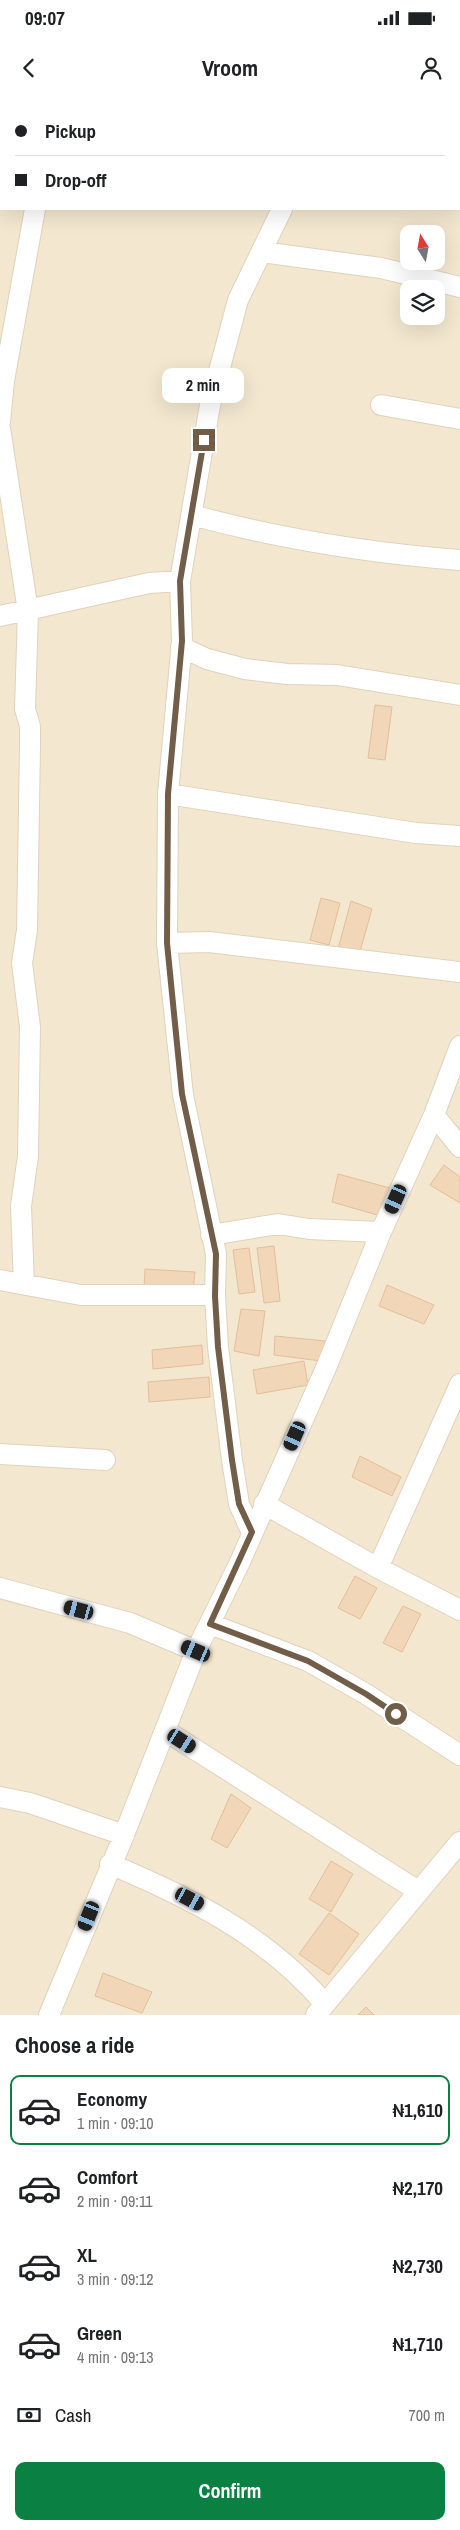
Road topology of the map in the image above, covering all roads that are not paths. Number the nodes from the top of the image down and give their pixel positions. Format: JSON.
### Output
{"nodes":[{"id":1,"x":35,"y":210,"type":"edge"},
{"id":2,"x":282,"y":210,"type":"edge"},
{"id":3,"x":262,"y":252,"type":"junction"},
{"id":4,"x":460,"y":287,"type":"edge"},
{"id":5,"x":2,"y":381,"type":"edge"},
{"id":6,"x":381,"y":405,"type":"dead end"},
{"id":7,"x":460,"y":419,"type":"edge"},
{"id":8,"x":0,"y":422,"type":"edge"},
{"id":9,"x":0,"y":428,"type":"edge"},
{"id":10,"x":3,"y":472,"type":"edge"},
{"id":11,"x":192,"y":516,"type":"junction"},
{"id":12,"x":460,"y":560,"type":"edge"},
{"id":13,"x":180,"y":581,"type":"junction"},
{"id":14,"x":28,"y":611,"type":"junction"},
{"id":15,"x":0,"y":616,"type":"edge"},
{"id":16,"x":181,"y":647,"type":"junction"},
{"id":17,"x":460,"y":695,"type":"edge"},
{"id":18,"x":168,"y":794,"type":"junction"},
{"id":19,"x":460,"y":836,"type":"edge"},
{"id":20,"x":167,"y":943,"type":"junction"},
{"id":21,"x":460,"y":972,"type":"edge"},
{"id":22,"x":460,"y":1046,"type":"edge"},
{"id":23,"x":434,"y":1116,"type":"junction"},
{"id":24,"x":460,"y":1147,"type":"edge"},
{"id":25,"x":382,"y":1232,"type":"junction"},
{"id":26,"x":211,"y":1235,"type":"junction"},
{"id":27,"x":0,"y":1280,"type":"edge"},
{"id":28,"x":24,"y":1284,"type":"junction"},
{"id":29,"x":215,"y":1296,"type":"junction"},
{"id":30,"x":460,"y":1384,"type":"edge"},
{"id":31,"x":0,"y":1454,"type":"edge"},
{"id":32,"x":105,"y":1460,"type":"dead end"},
{"id":33,"x":264,"y":1504,"type":"junction"},
{"id":34,"x":252,"y":1532,"type":"junction"},
{"id":35,"x":378,"y":1568,"type":"junction"},
{"id":36,"x":0,"y":1588,"type":"edge"},
{"id":37,"x":460,"y":1610,"type":"edge"},
{"id":38,"x":210,"y":1624,"type":"junction"},
{"id":39,"x":196,"y":1651,"type":"junction"},
{"id":40,"x":166,"y":1731,"type":"junction"},
{"id":41,"x":460,"y":1755,"type":"edge"},
{"id":42,"x":0,"y":1797,"type":"edge"},
{"id":43,"x":124,"y":1834,"type":"junction"},
{"id":44,"x":460,"y":1842,"type":"edge"},
{"id":45,"x":110,"y":1864,"type":"junction"},
{"id":46,"x":418,"y":1891,"type":"junction"},
{"id":47,"x":320,"y":2009,"type":"edge"},
{"id":48,"x":49,"y":2015,"type":"edge"}],
"edges":[{"from":1,"to":5,"type":"street"},
{"from":2,"to":3,"type":"street"},
{"from":3,"to":4,"type":"street"},
{"from":3,"to":11,"type":"street"},
{"from":5,"to":8,"type":"street"},
{"from":6,"to":7,"type":"street"},
{"from":9,"to":10,"type":"street"},
{"from":10,"to":14,"type":"street"},
{"from":11,"to":12,"type":"street"},
{"from":11,"to":13,"type":"street"},
{"from":13,"to":14,"type":"street"},
{"from":13,"to":16,"type":"street"},
{"from":14,"to":15,"type":"street"},
{"from":14,"to":28,"type":"street"},
{"from":16,"to":17,"type":"street"},
{"from":16,"to":18,"type":"street"},
{"from":18,"to":19,"type":"street"},
{"from":18,"to":20,"type":"street"},
{"from":20,"to":21,"type":"street"},
{"from":20,"to":26,"type":"street"},
{"from":22,"to":23,"type":"street"},
{"from":23,"to":24,"type":"street"},
{"from":23,"to":25,"type":"street"},
{"from":25,"to":26,"type":"street"},
{"from":25,"to":33,"type":"street"},
{"from":26,"to":29,"type":"street"},
{"from":27,"to":28,"type":"street"},
{"from":28,"to":29,"type":"street"},
{"from":29,"to":34,"type":"street"},
{"from":30,"to":35,"type":"street"},
{"from":31,"to":32,"type":"street"},
{"from":33,"to":34,"type":"street"},
{"from":33,"to":35,"type":"street"},
{"from":34,"to":38,"type":"street"},
{"from":35,"to":37,"type":"street"},
{"from":36,"to":39,"type":"street"},
{"from":38,"to":39,"type":"street"},
{"from":38,"to":41,"type":"street"},
{"from":39,"to":40,"type":"street"},
{"from":40,"to":43,"type":"street"},
{"from":40,"to":46,"type":"street"},
{"from":42,"to":43,"type":"street"},
{"from":43,"to":45,"type":"street"},
{"from":44,"to":46,"type":"street"},
{"from":45,"to":47,"type":"street"},
{"from":45,"to":48,"type":"street"},
{"from":46,"to":47,"type":"street"}]}
